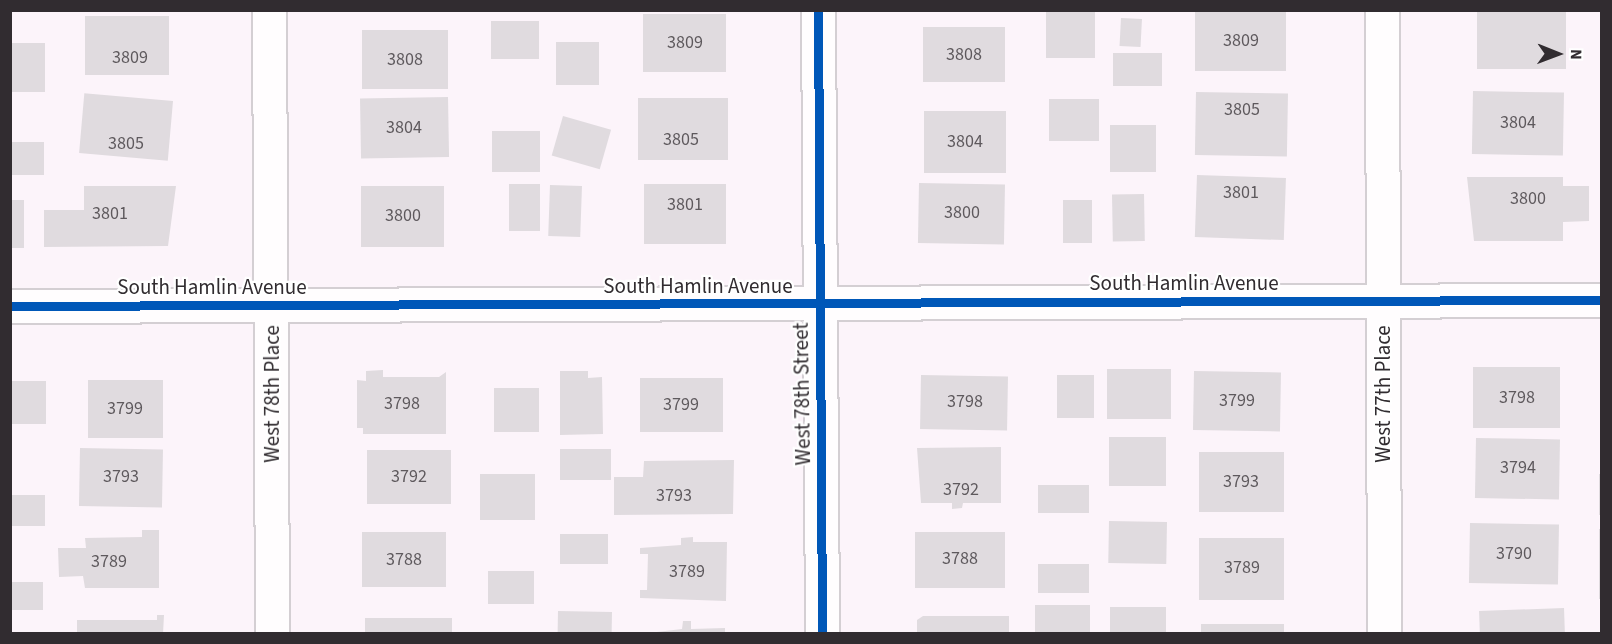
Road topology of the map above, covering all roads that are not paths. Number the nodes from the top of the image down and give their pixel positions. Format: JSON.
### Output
{"nodes":[{"id":1,"x":269,"y":10,"type":"edge"},
{"id":2,"x":818,"y":10,"type":"edge"},
{"id":3,"x":1382,"y":10,"type":"edge"},
{"id":4,"x":1602,"y":300,"type":"edge"},
{"id":5,"x":1383,"y":301,"type":"junction"},
{"id":6,"x":819,"y":303,"type":"junction"},
{"id":7,"x":271,"y":305,"type":"junction"},
{"id":8,"x":10,"y":306,"type":"edge"},
{"id":9,"x":272,"y":633,"type":"edge"},
{"id":10,"x":822,"y":633,"type":"edge"},
{"id":11,"x":1383,"y":633,"type":"edge"}],
"edges":[{"from":1,"to":7,"type":"street","name":"West 78th Place"},
{"from":2,"to":6,"type":"street","name":"West 78th Street"},
{"from":3,"to":5,"type":"street","name":"West 77th Place"},
{"from":4,"to":5,"type":"street","name":"South Hamlin Avenue"},
{"from":5,"to":6,"type":"street","name":"South Hamlin Avenue"},
{"from":5,"to":11,"type":"street","name":"West 77th Place"},
{"from":6,"to":7,"type":"street","name":"South Hamlin Avenue"},
{"from":6,"to":10,"type":"street","name":"West 78th Street"},
{"from":7,"to":8,"type":"street","name":"South Hamlin Avenue"},
{"from":7,"to":9,"type":"street","name":"West 78th Place"}]}
